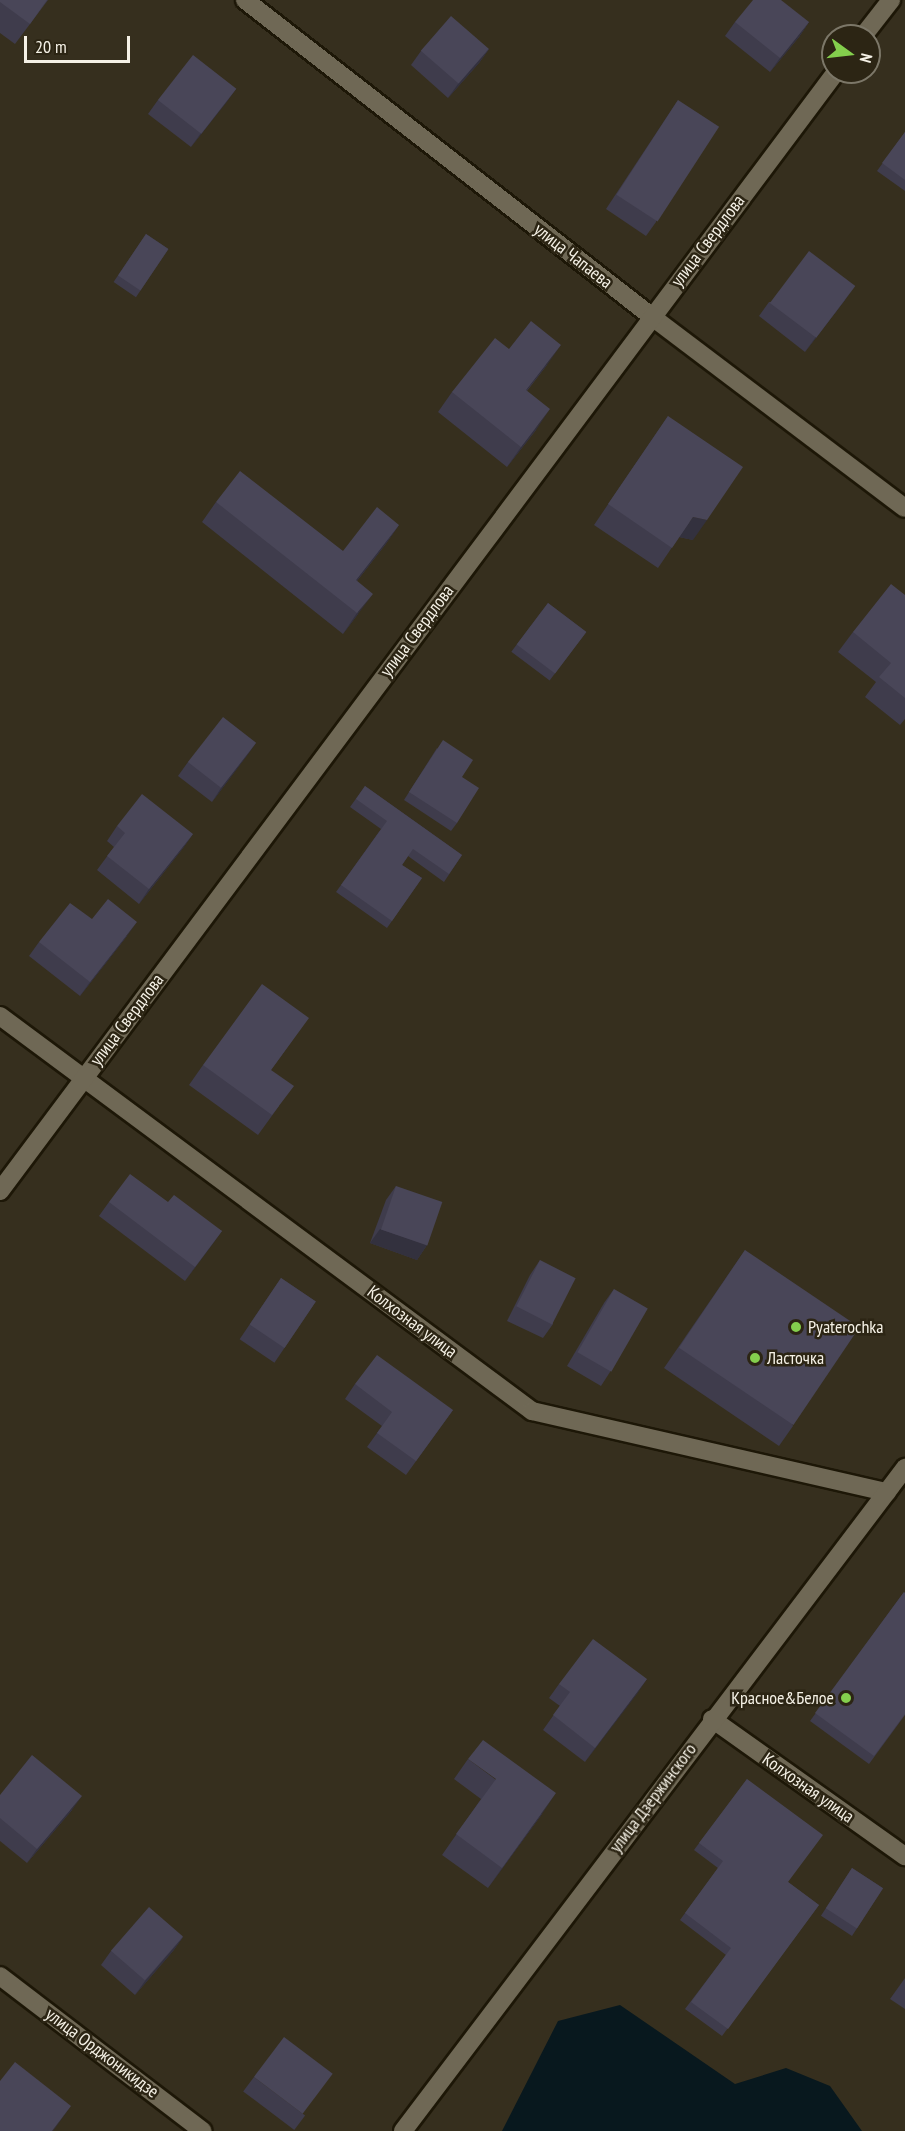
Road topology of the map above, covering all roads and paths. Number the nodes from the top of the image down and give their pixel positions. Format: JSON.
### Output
{"nodes":[{"id":1,"x":244,"y":0,"type":"edge"},
{"id":2,"x":891,"y":0,"type":"edge"},
{"id":3,"x":872,"y":24,"type":"edge"},
{"id":4,"x":827,"y":84,"type":"edge"},
{"id":5,"x":651,"y":316,"type":"junction"},
{"id":6,"x":905,"y":508,"type":"edge"},
{"id":7,"x":0,"y":1017,"type":"edge"},
{"id":8,"x":83,"y":1078,"type":"junction"},
{"id":9,"x":0,"y":1191,"type":"edge"},
{"id":10,"x":905,"y":1468,"type":"edge"},
{"id":11,"x":887,"y":1492,"type":"junction"},
{"id":12,"x":711,"y":1719,"type":"junction"},
{"id":13,"x":905,"y":1856,"type":"edge"},
{"id":14,"x":0,"y":1976,"type":"edge"},
{"id":15,"x":203,"y":2131,"type":"edge"},
{"id":16,"x":404,"y":2131,"type":"edge"}],
"edges":[{"from":1,"to":5,"type":"street","name":"улица Чапаева"},
{"from":2,"to":3,"type":"street"},
{"from":4,"to":5,"type":"street","name":"улица Свердлова"},
{"from":5,"to":6,"type":"street","name":"улица Чапаева"},
{"from":5,"to":8,"type":"street","name":"улица Свердлова"},
{"from":7,"to":8,"type":"street","name":"Колхозная улица"},
{"from":8,"to":9,"type":"street","name":"улица Свердлова"},
{"from":8,"to":11,"type":"street","name":"Колхозная улица"},
{"from":10,"to":11,"type":"street","name":"улица Дзержинского"},
{"from":11,"to":12,"type":"street","name":"улица Дзержинского"},
{"from":12,"to":13,"type":"street","name":"Колхозная улица"},
{"from":12,"to":16,"type":"street","name":"улица Дзержинского"},
{"from":14,"to":15,"type":"street","name":"улица Орджоникидзе"}]}
